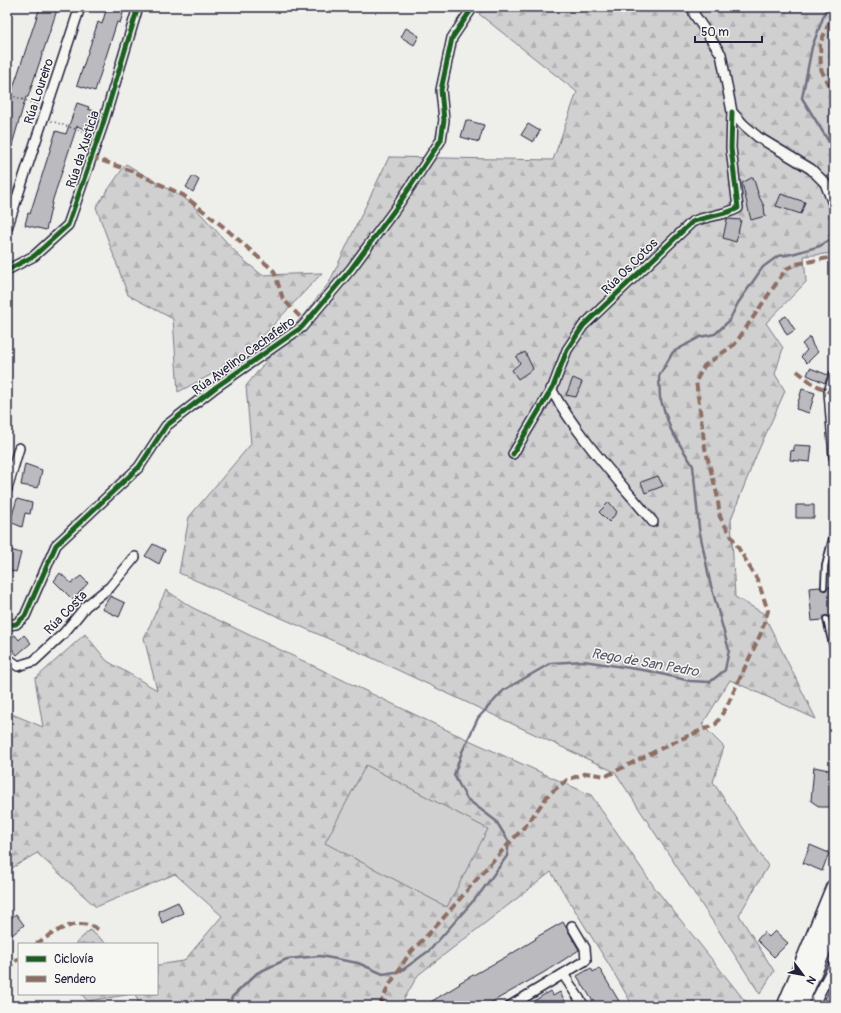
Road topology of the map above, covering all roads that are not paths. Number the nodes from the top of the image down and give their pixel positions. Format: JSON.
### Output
{"nodes":[{"id":1,"x":80,"y":7,"type":"edge"},
{"id":2,"x":138,"y":7,"type":"edge"},
{"id":3,"x":473,"y":7,"type":"edge"},
{"id":4,"x":694,"y":7,"type":"edge"},
{"id":5,"x":732,"y":112,"type":"junction"},
{"id":6,"x":834,"y":206,"type":"edge"},
{"id":7,"x":7,"y":228,"type":"edge"},
{"id":8,"x":7,"y":270,"type":"edge"},
{"id":9,"x":834,"y":375,"type":"edge"},
{"id":10,"x":551,"y":389,"type":"junction"},
{"id":11,"x":19,"y":448,"type":"dead end"},
{"id":12,"x":514,"y":454,"type":"dead end"},
{"id":13,"x":834,"y":457,"type":"edge"},
{"id":14,"x":7,"y":489,"type":"edge"},
{"id":15,"x":653,"y":522,"type":"dead end"},
{"id":16,"x":834,"y":530,"type":"edge"},
{"id":17,"x":136,"y":557,"type":"dead end"},
{"id":18,"x":824,"y":587,"type":"dead end"},
{"id":19,"x":826,"y":619,"type":"dead end"},
{"id":20,"x":7,"y":625,"type":"edge"},
{"id":21,"x":834,"y":653,"type":"edge"},
{"id":22,"x":7,"y":658,"type":"edge"},
{"id":23,"x":834,"y":887,"type":"edge"},
{"id":24,"x":834,"y":925,"type":"edge"},
{"id":25,"x":572,"y":926,"type":"dead end"},
{"id":26,"x":834,"y":965,"type":"edge"},
{"id":27,"x":563,"y":974,"type":"junction"},
{"id":28,"x":510,"y":1006,"type":"edge"},
{"id":29,"x":584,"y":1006,"type":"edge"},
{"id":30,"x":785,"y":1006,"type":"edge"},
{"id":31,"x":799,"y":1006,"type":"edge"},
{"id":32,"x":813,"y":1006,"type":"edge"}],
"edges":[{"from":1,"to":7,"type":"street","name":"Rúa Loureiro"},
{"from":2,"to":8,"type":"street","name":"Rúa da Xusticia"},
{"from":3,"to":20,"type":"street","name":"Rúa Avelino Cachafeiro"},
{"from":4,"to":5,"type":"street"},
{"from":5,"to":6,"type":"street"},
{"from":5,"to":10,"type":"street","name":"Rúa Os Cotos"},
{"from":9,"to":13,"type":"street"},
{"from":10,"to":12,"type":"street","name":"Rúa Os Cotos"},
{"from":10,"to":15,"type":"street"},
{"from":11,"to":14,"type":"street"},
{"from":16,"to":18,"type":"lane"},
{"from":17,"to":22,"type":"street","name":"Rúa Costa"},
{"from":19,"to":21,"type":"lane"},
{"from":23,"to":30,"type":"highway"},
{"from":24,"to":31,"type":"highway"},
{"from":25,"to":27,"type":"street"},
{"from":26,"to":32,"type":"street"},
{"from":27,"to":28,"type":"street"},
{"from":27,"to":29,"type":"street"}]}
